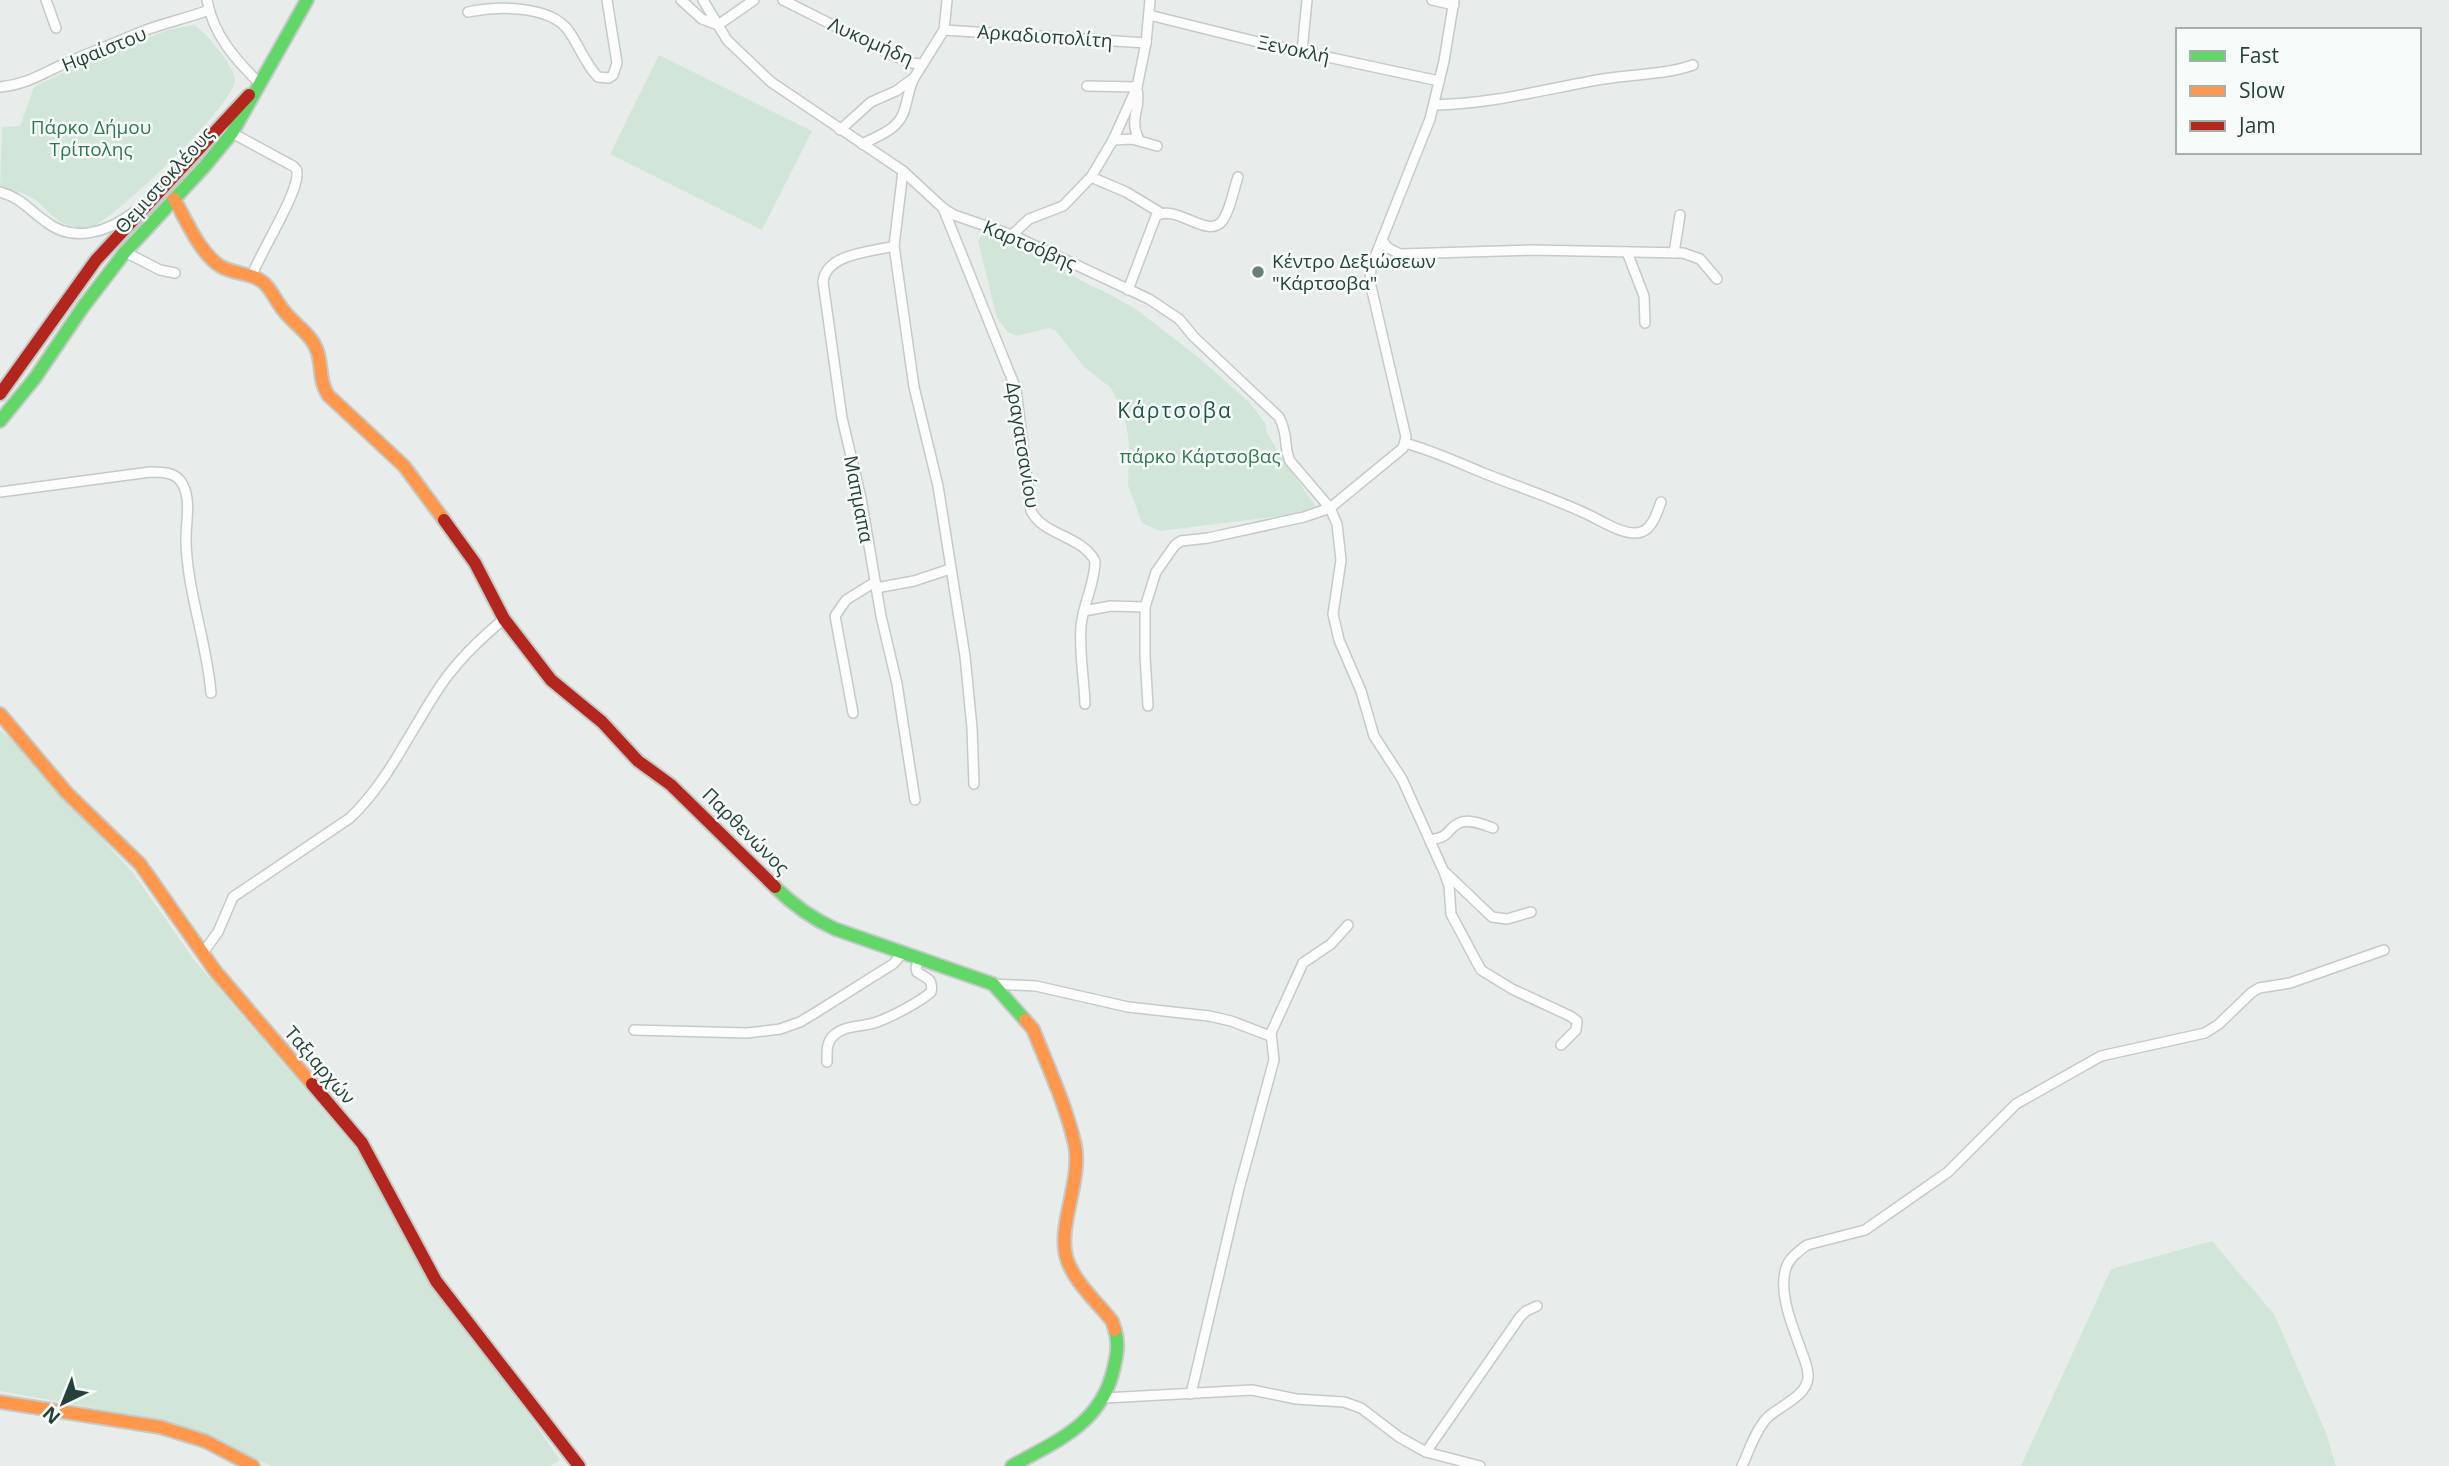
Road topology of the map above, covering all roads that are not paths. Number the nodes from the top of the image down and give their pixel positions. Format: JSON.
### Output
{"nodes":[{"id":1,"x":46,"y":0,"type":"edge"},
{"id":2,"x":307,"y":0,"type":"edge"},
{"id":3,"x":607,"y":0,"type":"edge"},
{"id":4,"x":681,"y":0,"type":"edge"},
{"id":5,"x":703,"y":0,"type":"edge"},
{"id":6,"x":754,"y":0,"type":"edge"},
{"id":7,"x":783,"y":0,"type":"edge"},
{"id":8,"x":947,"y":0,"type":"edge"},
{"id":9,"x":1150,"y":0,"type":"edge"},
{"id":10,"x":1307,"y":0,"type":"edge"},
{"id":11,"x":1432,"y":0,"type":"edge"},
{"id":12,"x":1454,"y":3,"type":"edge"},
{"id":13,"x":208,"y":5,"type":"edge"},
{"id":14,"x":468,"y":12,"type":"dead end"},
{"id":15,"x":1149,"y":15,"type":"junction"},
{"id":16,"x":718,"y":25,"type":"junction"},
{"id":17,"x":56,"y":28,"type":"dead end"},
{"id":18,"x":944,"y":30,"type":"junction"},
{"id":19,"x":1146,"y":43,"type":"junction"},
{"id":20,"x":1302,"y":51,"type":"junction"},
{"id":21,"x":922,"y":64,"type":"junction"},
{"id":22,"x":1693,"y":65,"type":"dead end"},
{"id":23,"x":914,"y":78,"type":"junction"},
{"id":24,"x":1439,"y":81,"type":"junction"},
{"id":25,"x":260,"y":84,"type":"junction"},
{"id":26,"x":1087,"y":86,"type":"dead end"},
{"id":27,"x":0,"y":87,"type":"edge"},
{"id":28,"x":1137,"y":88,"type":"junction"},
{"id":29,"x":1434,"y":105,"type":"junction"},
{"id":30,"x":839,"y":130,"type":"junction"},
{"id":31,"x":232,"y":133,"type":"junction"},
{"id":32,"x":1113,"y":140,"type":"junction"},
{"id":33,"x":1139,"y":140,"type":"junction"},
{"id":34,"x":862,"y":144,"type":"junction"},
{"id":35,"x":1157,"y":146,"type":"dead end"},
{"id":36,"x":903,"y":171,"type":"junction"},
{"id":37,"x":1091,"y":177,"type":"junction"},
{"id":38,"x":1238,"y":177,"type":"dead end"},
{"id":39,"x":0,"y":192,"type":"edge"},
{"id":40,"x":151,"y":199,"type":"junction"},
{"id":41,"x":174,"y":199,"type":"junction"},
{"id":42,"x":943,"y":208,"type":"junction"},
{"id":43,"x":1161,"y":213,"type":"junction"},
{"id":44,"x":1681,"y":215,"type":"dead end"},
{"id":45,"x":1012,"y":235,"type":"junction"},
{"id":46,"x":1382,"y":240,"type":"junction"},
{"id":47,"x":894,"y":246,"type":"junction"},
{"id":48,"x":1627,"y":252,"type":"junction"},
{"id":49,"x":125,"y":253,"type":"junction"},
{"id":50,"x":1674,"y":253,"type":"junction"},
{"id":51,"x":175,"y":273,"type":"dead end"},
{"id":52,"x":251,"y":275,"type":"junction"},
{"id":53,"x":1717,"y":279,"type":"dead end"},
{"id":54,"x":1128,"y":290,"type":"junction"},
{"id":55,"x":1646,"y":323,"type":"dead end"},
{"id":56,"x":0,"y":394,"type":"edge"},
{"id":57,"x":0,"y":421,"type":"edge"},
{"id":58,"x":1405,"y":443,"type":"junction"},
{"id":59,"x":0,"y":492,"type":"edge"},
{"id":60,"x":1661,"y":502,"type":"dead end"},
{"id":61,"x":1330,"y":508,"type":"junction"},
{"id":62,"x":950,"y":569,"type":"junction"},
{"id":63,"x":876,"y":585,"type":"junction"},
{"id":64,"x":1145,"y":607,"type":"junction"},
{"id":65,"x":1084,"y":611,"type":"junction"},
{"id":66,"x":504,"y":618,"type":"junction"},
{"id":67,"x":211,"y":693,"type":"dead end"},
{"id":68,"x":1085,"y":704,"type":"dead end"},
{"id":69,"x":1148,"y":706,"type":"dead end"},
{"id":70,"x":853,"y":713,"type":"dead end"},
{"id":71,"x":0,"y":714,"type":"edge"},
{"id":72,"x":974,"y":784,"type":"dead end"},
{"id":73,"x":915,"y":800,"type":"dead end"},
{"id":74,"x":1493,"y":828,"type":"dead end"},
{"id":75,"x":1430,"y":840,"type":"junction"},
{"id":76,"x":1444,"y":872,"type":"junction"},
{"id":77,"x":1531,"y":912,"type":"dead end"},
{"id":78,"x":1348,"y":925,"type":"dead end"},
{"id":79,"x":2384,"y":950,"type":"dead end"},
{"id":80,"x":903,"y":953,"type":"junction"},
{"id":81,"x":202,"y":954,"type":"junction"},
{"id":82,"x":919,"y":958,"type":"junction"},
{"id":83,"x":993,"y":984,"type":"junction"},
{"id":84,"x":634,"y":1030,"type":"dead end"},
{"id":85,"x":1270,"y":1036,"type":"junction"},
{"id":86,"x":1561,"y":1045,"type":"dead end"},
{"id":87,"x":827,"y":1062,"type":"dead end"},
{"id":88,"x":1537,"y":1306,"type":"dead end"},
{"id":89,"x":1191,"y":1394,"type":"junction"},
{"id":90,"x":1105,"y":1398,"type":"junction"},
{"id":91,"x":0,"y":1402,"type":"edge"},
{"id":92,"x":1426,"y":1452,"type":"junction"},
{"id":93,"x":253,"y":1466,"type":"edge"},
{"id":94,"x":579,"y":1466,"type":"edge"},
{"id":95,"x":1012,"y":1466,"type":"edge"},
{"id":96,"x":1480,"y":1466,"type":"edge"},
{"id":97,"x":1742,"y":1466,"type":"edge"}],
"edges":[{"from":1,"to":17,"type":"street"},
{"from":2,"to":25,"type":"street"},
{"from":3,"to":14,"type":"street"},
{"from":4,"to":16,"type":"street"},
{"from":5,"to":16,"type":"street","name":"Καρτσόβης"},
{"from":6,"to":16,"type":"street"},
{"from":7,"to":21,"type":"street","name":"Λυκομήδη"},
{"from":8,"to":18,"type":"street"},
{"from":9,"to":15,"type":"street"},
{"from":10,"to":20,"type":"street"},
{"from":11,"to":12,"type":"street"},
{"from":12,"to":24,"type":"street"},
{"from":13,"to":25,"type":"street"},
{"from":13,"to":27,"type":"street","name":"Ηφαίστου"},
{"from":15,"to":19,"type":"street"},
{"from":15,"to":20,"type":"street","name":"Ξενοκλή"},
{"from":16,"to":30,"type":"street","name":"Καρτσόβης"},
{"from":18,"to":19,"type":"street","name":"Αρκαδιοπολίτη"},
{"from":18,"to":21,"type":"street"},
{"from":19,"to":28,"type":"street"},
{"from":20,"to":24,"type":"street","name":"Ξενοκλή"},
{"from":21,"to":23,"type":"street"},
{"from":22,"to":29,"type":"street"},
{"from":23,"to":30,"type":"street"},
{"from":23,"to":34,"type":"street"},
{"from":24,"to":29,"type":"street"},
{"from":25,"to":31,"type":"street","name":"Θεμιστοκλέους"},
{"from":25,"to":40,"type":"street","name":"Θεμιστοκλέους"},
{"from":26,"to":28,"type":"street"},
{"from":28,"to":32,"type":"street"},
{"from":28,"to":33,"type":"street"},
{"from":29,"to":46,"type":"street"},
{"from":30,"to":34,"type":"street","name":"Καρτσόβης"},
{"from":31,"to":41,"type":"street","name":"Θεμιστοκλέους"},
{"from":31,"to":52,"type":"street"},
{"from":32,"to":33,"type":"street"},
{"from":32,"to":37,"type":"street"},
{"from":33,"to":35,"type":"street"},
{"from":34,"to":36,"type":"street","name":"Καρτσόβης"},
{"from":36,"to":42,"type":"street","name":"Καρτσόβης"},
{"from":36,"to":47,"type":"street"},
{"from":37,"to":43,"type":"street"},
{"from":37,"to":45,"type":"street"},
{"from":38,"to":43,"type":"street"},
{"from":39,"to":40,"type":"street"},
{"from":40,"to":56,"type":"street","name":"Θεμιστοκλέους"},
{"from":41,"to":49,"type":"street","name":"Θεμιστοκλέους"},
{"from":41,"to":52,"type":"street","name":"Παρθενώνος"},
{"from":42,"to":45,"type":"street","name":"Καρτσόβης"},
{"from":42,"to":65,"type":"street","name":"Δραγατσανίου"},
{"from":43,"to":54,"type":"street"},
{"from":44,"to":50,"type":"street"},
{"from":45,"to":54,"type":"street","name":"Καρτσόβης"},
{"from":46,"to":48,"type":"street"},
{"from":46,"to":58,"type":"street"},
{"from":47,"to":62,"type":"street"},
{"from":47,"to":63,"type":"street","name":"Μαπμαπα"},
{"from":48,"to":50,"type":"street"},
{"from":48,"to":55,"type":"street"},
{"from":49,"to":51,"type":"street"},
{"from":49,"to":57,"type":"street","name":"Θεμιστοκλέους"},
{"from":50,"to":53,"type":"street"},
{"from":52,"to":66,"type":"street","name":"Παρθενώνος"},
{"from":54,"to":61,"type":"street","name":"Καρτσόβης"},
{"from":58,"to":60,"type":"street"},
{"from":58,"to":61,"type":"street"},
{"from":59,"to":67,"type":"street"},
{"from":61,"to":64,"type":"street"},
{"from":61,"to":75,"type":"street"},
{"from":62,"to":63,"type":"street"},
{"from":62,"to":72,"type":"street"},
{"from":63,"to":70,"type":"street"},
{"from":63,"to":73,"type":"street","name":"Μαπμαπα"},
{"from":64,"to":65,"type":"street"},
{"from":64,"to":69,"type":"street"},
{"from":65,"to":68,"type":"street","name":"Δραγατσανίου"},
{"from":66,"to":80,"type":"street","name":"Παρθενώνος"},
{"from":66,"to":81,"type":"street"},
{"from":71,"to":81,"type":"street","name":"Ταξιαρχών"},
{"from":74,"to":75,"type":"street"},
{"from":75,"to":76,"type":"street"},
{"from":76,"to":77,"type":"street"},
{"from":76,"to":86,"type":"street"},
{"from":78,"to":85,"type":"street"},
{"from":79,"to":97,"type":"street"},
{"from":80,"to":82,"type":"street","name":"Παρθενώνος"},
{"from":80,"to":84,"type":"street"},
{"from":81,"to":94,"type":"street","name":"Ταξιαρχών"},
{"from":82,"to":83,"type":"street","name":"Παρθενώνος"},
{"from":82,"to":87,"type":"street"},
{"from":83,"to":85,"type":"street"},
{"from":83,"to":90,"type":"street","name":"Παρθενώνος"},
{"from":85,"to":89,"type":"street"},
{"from":88,"to":92,"type":"street"},
{"from":89,"to":90,"type":"street"},
{"from":89,"to":92,"type":"street"},
{"from":90,"to":95,"type":"street","name":"Παρθενώνος"},
{"from":91,"to":93,"type":"street"},
{"from":92,"to":96,"type":"street"}]}
